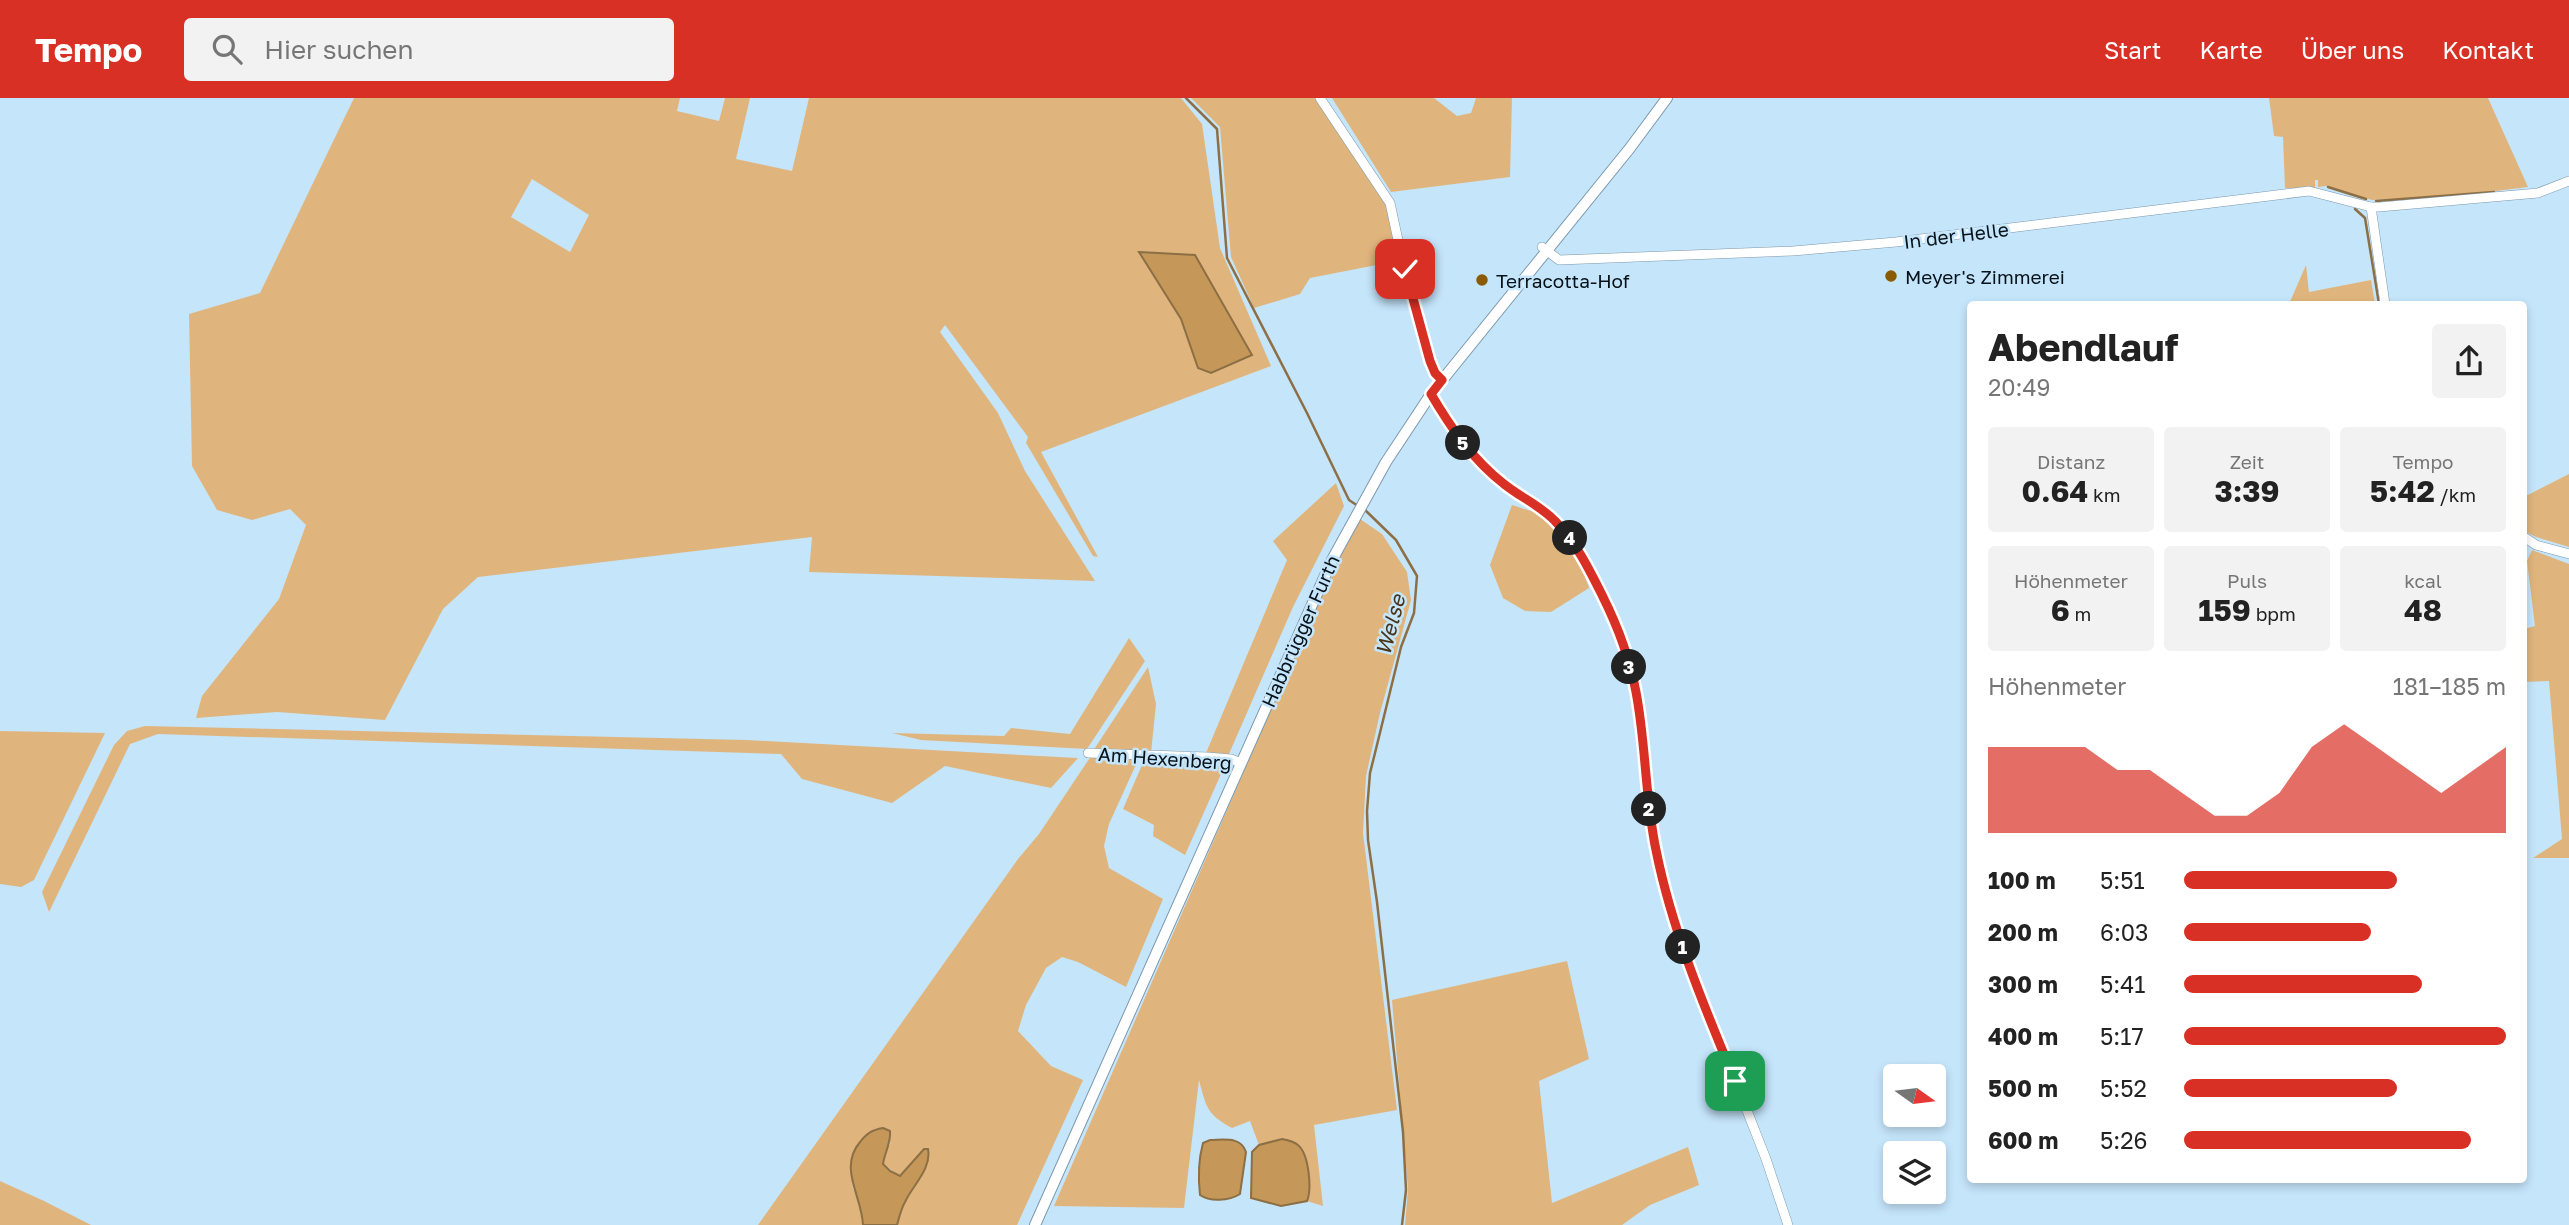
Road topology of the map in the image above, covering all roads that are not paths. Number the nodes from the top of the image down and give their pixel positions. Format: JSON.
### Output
{"nodes":[{"id":1,"x":1320,"y":98,"type":"edge"},
{"id":2,"x":1667,"y":98,"type":"edge"},
{"id":3,"x":2569,"y":181,"type":"edge"},
{"id":4,"x":2371,"y":207,"type":"junction"},
{"id":5,"x":1545,"y":250,"type":"junction"},
{"id":6,"x":2385,"y":301,"type":"edge"},
{"id":7,"x":1442,"y":380,"type":"junction"},
{"id":8,"x":1431,"y":394,"type":"junction"},
{"id":9,"x":2527,"y":539,"type":"edge"},
{"id":10,"x":2569,"y":554,"type":"edge"},
{"id":11,"x":1088,"y":753,"type":"dead end"},
{"id":12,"x":1241,"y":763,"type":"junction"},
{"id":13,"x":1035,"y":1225,"type":"edge"},
{"id":14,"x":1788,"y":1225,"type":"edge"}],
"edges":[{"from":1,"to":7,"type":"street"},
{"from":2,"to":5,"type":"street","name":"Habbrügger Furth"},
{"from":3,"to":4,"type":"street","name":"In der Helle"},
{"from":4,"to":5,"type":"street","name":"In der Helle"},
{"from":4,"to":6,"type":"street"},
{"from":5,"to":7,"type":"street","name":"Habbrügger Furth"},
{"from":7,"to":8,"type":"street","name":"Habbrügger Furth"},
{"from":8,"to":12,"type":"street","name":"Habbrügger Furth"},
{"from":8,"to":14,"type":"street"},
{"from":9,"to":10,"type":"street"},
{"from":11,"to":12,"type":"street","name":"Am Hexenberg"},
{"from":12,"to":13,"type":"street","name":"Habbrügger Furth"}]}
